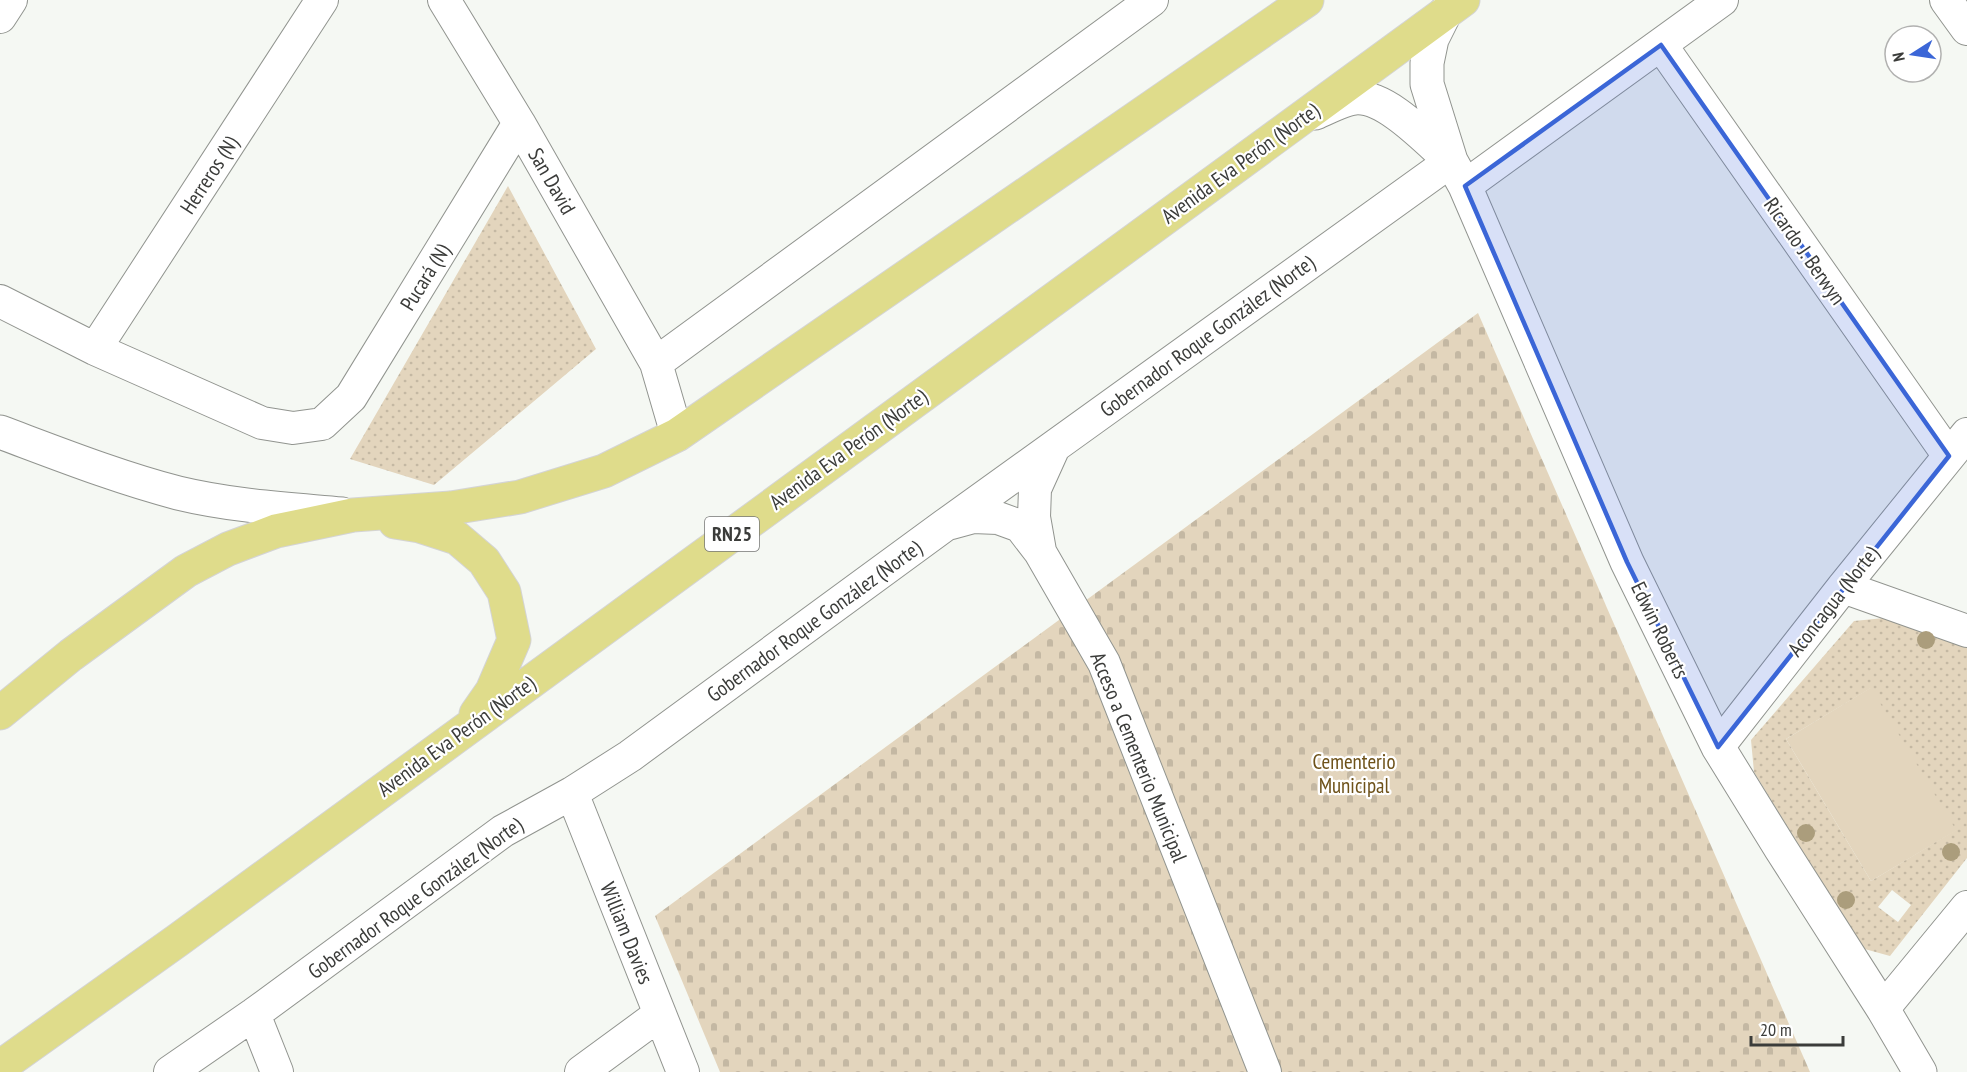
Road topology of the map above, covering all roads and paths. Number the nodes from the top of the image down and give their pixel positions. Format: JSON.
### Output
{"nodes":[{"id":1,"x":11,"y":0,"type":"edge"},
{"id":2,"x":322,"y":0,"type":"edge"},
{"id":3,"x":444,"y":0,"type":"edge"},
{"id":4,"x":1152,"y":0,"type":"edge"},
{"id":5,"x":1307,"y":0,"type":"edge"},
{"id":6,"x":1722,"y":0,"type":"edge"},
{"id":7,"x":1946,"y":0,"type":"edge"},
{"id":8,"x":1448,"y":4,"type":"edge"},
{"id":9,"x":0,"y":17,"type":"edge"},
{"id":10,"x":1967,"y":29,"type":"edge"},
{"id":11,"x":1660,"y":45,"type":"junction"},
{"id":12,"x":1303,"y":117,"type":"junction"},
{"id":13,"x":519,"y":123,"type":"junction"},
{"id":14,"x":1458,"y":173,"type":"junction"},
{"id":15,"x":0,"y":301,"type":"edge"},
{"id":16,"x":95,"y":349,"type":"junction"},
{"id":17,"x":656,"y":363,"type":"junction"},
{"id":18,"x":0,"y":432,"type":"edge"},
{"id":19,"x":677,"y":435,"type":"junction"},
{"id":20,"x":1056,"y":445,"type":"junction"},
{"id":21,"x":1958,"y":445,"type":"edge"},
{"id":22,"x":353,"y":515,"type":"junction"},
{"id":23,"x":945,"y":525,"type":"junction"},
{"id":24,"x":1040,"y":552,"type":"junction"},
{"id":25,"x":1843,"y":587,"type":"junction"},
{"id":26,"x":1967,"y":631,"type":"edge"},
{"id":27,"x":0,"y":713,"type":"edge"},
{"id":28,"x":467,"y":728,"type":"junction"},
{"id":29,"x":1718,"y":747,"type":"junction"},
{"id":30,"x":572,"y":793,"type":"junction"},
{"id":31,"x":1967,"y":907,"type":"edge"},
{"id":32,"x":1883,"y":1010,"type":"junction"},
{"id":33,"x":254,"y":1014,"type":"junction"},
{"id":34,"x":660,"y":1014,"type":"junction"},
{"id":35,"x":0,"y":1067,"type":"edge"},
{"id":36,"x":170,"y":1072,"type":"edge"},
{"id":37,"x":277,"y":1072,"type":"edge"},
{"id":38,"x":581,"y":1072,"type":"edge"},
{"id":39,"x":683,"y":1072,"type":"edge"},
{"id":40,"x":1265,"y":1072,"type":"edge"},
{"id":41,"x":1920,"y":1072,"type":"edge"}],
"edges":[{"from":1,"to":9,"type":"street"},
{"from":2,"to":16,"type":"street","name":"Herreros (N)"},
{"from":3,"to":13,"type":"street","name":"San David"},
{"from":4,"to":17,"type":"street"},
{"from":5,"to":19,"type":"main road"},
{"from":6,"to":11,"type":"street","name":"Gobernador Roque González (Norte)"},
{"from":7,"to":10,"type":"street"},
{"from":8,"to":12,"type":"main road","name":"Avenida Eva Perón (Norte)","number":"RN25"},
{"from":8,"to":14,"type":"street","name":"Edwin Roberts"},
{"from":11,"to":14,"type":"street","name":"Gobernador Roque González (Norte)"},
{"from":11,"to":21,"type":"street","name":"Ricardo J. Berwyn"},
{"from":12,"to":14,"type":"street"},
{"from":12,"to":28,"type":"main road","name":"Avenida Eva Perón (Norte)","number":"RN25"},
{"from":13,"to":16,"type":"street","name":"Pucará (N)"},
{"from":13,"to":17,"type":"street","name":"San David"},
{"from":14,"to":20,"type":"street","name":"Gobernador Roque González (Norte)"},
{"from":14,"to":29,"type":"street","name":"Edwin Roberts"},
{"from":15,"to":16,"type":"street"},
{"from":17,"to":19,"type":"street"},
{"from":18,"to":22,"type":"street"},
{"from":19,"to":22,"type":"main road"},
{"from":20,"to":23,"type":"street","name":"Gobernador Roque González (Norte)"},
{"from":20,"to":24,"type":"street"},
{"from":21,"to":25,"type":"street","name":"Aconcagua (Norte)"},
{"from":22,"to":27,"type":"main road"},
{"from":22,"to":28,"type":"main road"},
{"from":23,"to":24,"type":"street","name":"Acceso a Cementerio Municipal"},
{"from":23,"to":30,"type":"street","name":"Gobernador Roque González (Norte)"},
{"from":24,"to":40,"type":"street","name":"Acceso a Cementerio Municipal"},
{"from":25,"to":26,"type":"street"},
{"from":25,"to":29,"type":"street","name":"Aconcagua (Norte)"},
{"from":28,"to":35,"type":"main road","name":"Avenida Eva Perón (Norte)","number":"RN25"},
{"from":29,"to":32,"type":"street","name":"Edwin Roberts"},
{"from":30,"to":33,"type":"street","name":"Gobernador Roque González (Norte)"},
{"from":30,"to":34,"type":"street","name":"William Davies"},
{"from":31,"to":32,"type":"street"},
{"from":32,"to":41,"type":"street","name":"Edwin Roberts"},
{"from":33,"to":36,"type":"street","name":"Gobernador Roque González (Norte)"},
{"from":33,"to":37,"type":"street"},
{"from":34,"to":38,"type":"street"},
{"from":34,"to":39,"type":"street","name":"William Davies"}]}
